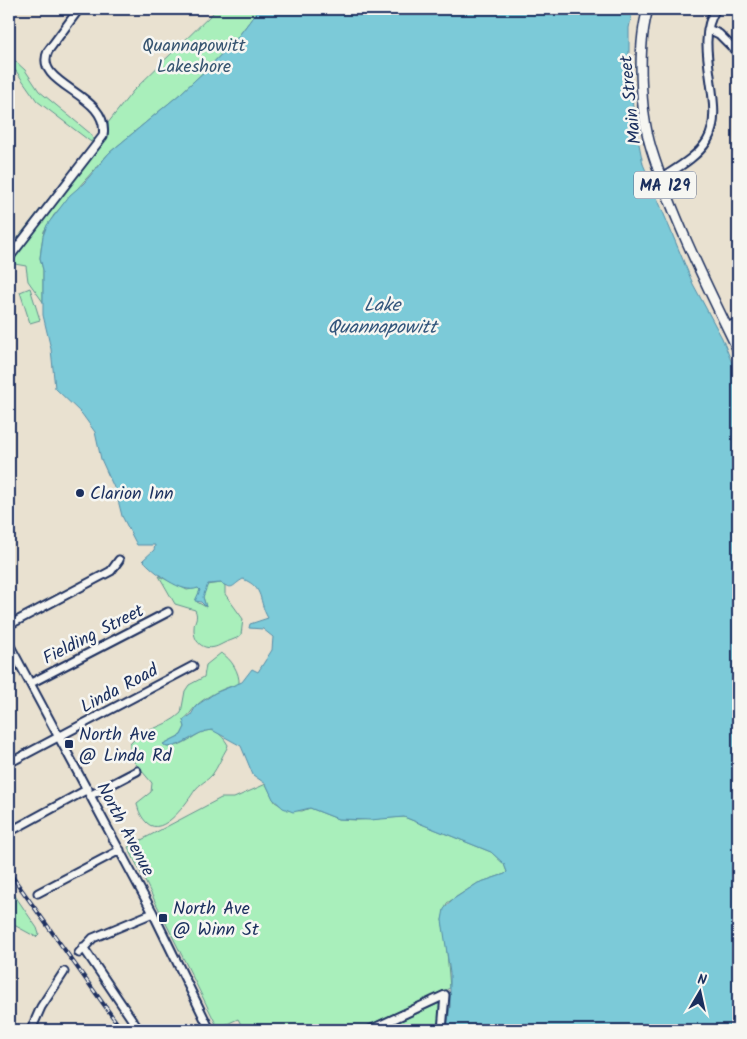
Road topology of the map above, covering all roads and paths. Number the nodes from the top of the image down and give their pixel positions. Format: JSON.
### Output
{"nodes":[{"id":1,"x":79,"y":9,"type":"edge"},
{"id":2,"x":648,"y":9,"type":"edge"},
{"id":3,"x":716,"y":9,"type":"edge"},
{"id":4,"x":708,"y":29,"type":"junction"},
{"id":5,"x":738,"y":53,"type":"edge"},
{"id":6,"x":662,"y":178,"type":"junction"},
{"id":7,"x":9,"y":258,"type":"edge"},
{"id":8,"x":738,"y":322,"type":"edge"},
{"id":9,"x":727,"y":327,"type":"junction"},
{"id":10,"x":738,"y":350,"type":"edge"},
{"id":11,"x":119,"y":560,"type":"dead end"},
{"id":12,"x":168,"y":612,"type":"dead end"},
{"id":13,"x":9,"y":625,"type":"edge"},
{"id":14,"x":9,"y":644,"type":"edge"},
{"id":15,"x":193,"y":666,"type":"dead end"},
{"id":16,"x":30,"y":683,"type":"junction"},
{"id":17,"x":60,"y":736,"type":"junction"},
{"id":18,"x":9,"y":763,"type":"edge"},
{"id":19,"x":137,"y":771,"type":"dead end"},
{"id":20,"x":89,"y":792,"type":"junction"},
{"id":21,"x":9,"y":832,"type":"edge"},
{"id":22,"x":120,"y":850,"type":"junction"},
{"id":23,"x":38,"y":893,"type":"dead end"},
{"id":24,"x":154,"y":913,"type":"junction"},
{"id":25,"x":64,"y":972,"type":"dead end"},
{"id":26,"x":207,"y":1029,"type":"edge"},
{"id":27,"x":31,"y":1030,"type":"edge"},
{"id":28,"x":139,"y":1030,"type":"edge"},
{"id":29,"x":370,"y":1030,"type":"edge"},
{"id":30,"x":442,"y":1030,"type":"edge"}],
"edges":[{"from":1,"to":7,"type":"street"},
{"from":2,"to":6,"type":"main road","name":"Main Street","number":"MA 129"},
{"from":3,"to":4,"type":"street"},
{"from":4,"to":5,"type":"street"},
{"from":4,"to":6,"type":"street"},
{"from":6,"to":9,"type":"main road","name":"Main Street","number":"MA 129"},
{"from":8,"to":9,"type":"street"},
{"from":9,"to":10,"type":"main road","name":"Main Street","number":"MA 129"},
{"from":11,"to":13,"type":"street"},
{"from":12,"to":16,"type":"street","name":"Fielding Street"},
{"from":14,"to":16,"type":"street","name":"North Avenue"},
{"from":15,"to":17,"type":"street","name":"Linda Road"},
{"from":16,"to":17,"type":"street","name":"North Avenue"},
{"from":17,"to":18,"type":"street","name":"Linda Road"},
{"from":17,"to":20,"type":"street","name":"North Avenue"},
{"from":19,"to":20,"type":"street"},
{"from":20,"to":21,"type":"street"},
{"from":20,"to":22,"type":"street","name":"North Avenue"},
{"from":22,"to":23,"type":"street"},
{"from":22,"to":24,"type":"street","name":"North Avenue"},
{"from":24,"to":26,"type":"street","name":"North Avenue"},
{"from":24,"to":28,"type":"street"},
{"from":25,"to":27,"type":"street"},
{"from":29,"to":30,"type":"street"}]}
